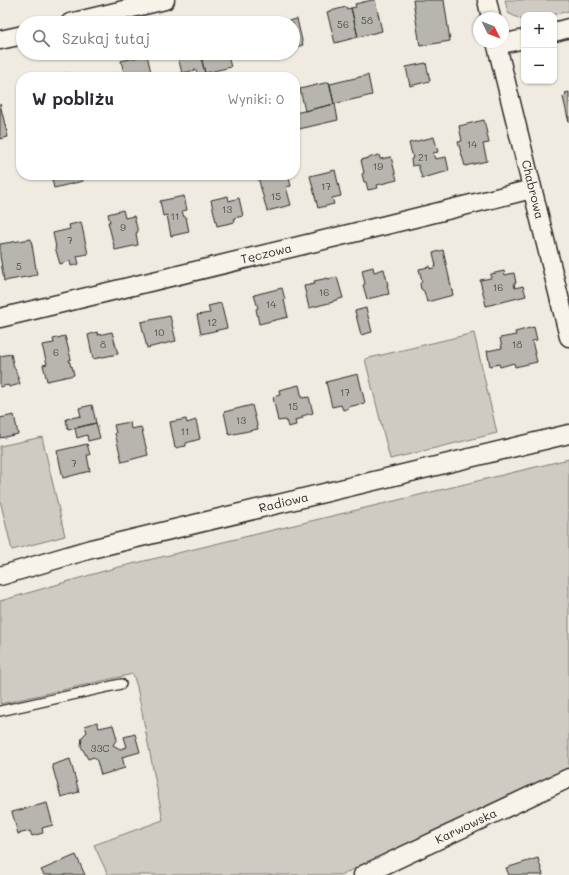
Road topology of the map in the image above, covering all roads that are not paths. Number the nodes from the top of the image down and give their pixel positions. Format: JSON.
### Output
{"nodes":[{"id":1,"x":165,"y":0,"type":"edge"},
{"id":2,"x":487,"y":0,"type":"edge"},
{"id":3,"x":490,"y":12,"type":"edge"},
{"id":4,"x":99,"y":16,"type":"edge"},
{"id":5,"x":569,"y":28,"type":"edge"},
{"id":6,"x":557,"y":31,"type":"edge"},
{"id":7,"x":16,"y":36,"type":"edge"},
{"id":8,"x":0,"y":40,"type":"edge"},
{"id":9,"x":521,"y":40,"type":"edge"},
{"id":10,"x":509,"y":42,"type":"edge"},
{"id":11,"x":498,"y":48,"type":"edge"},
{"id":12,"x":532,"y":189,"type":"junction"},
{"id":13,"x":0,"y":318,"type":"edge"},
{"id":14,"x":569,"y":337,"type":"edge"},
{"id":15,"x":569,"y":434,"type":"edge"},
{"id":16,"x":0,"y":576,"type":"edge"},
{"id":17,"x":121,"y":684,"type":"dead end"},
{"id":18,"x":0,"y":710,"type":"edge"},
{"id":19,"x":568,"y":782,"type":"edge"},
{"id":20,"x":363,"y":875,"type":"edge"}],
"edges":[{"from":1,"to":4,"type":"street"},
{"from":2,"to":3,"type":"street"},
{"from":5,"to":6,"type":"street"},
{"from":7,"to":8,"type":"street"},
{"from":9,"to":10,"type":"street"},
{"from":11,"to":12,"type":"street","name":"Chabrowa"},
{"from":12,"to":13,"type":"street","name":"Tęczowa"},
{"from":12,"to":14,"type":"street","name":"Chabrowa"},
{"from":15,"to":16,"type":"street","name":"Radiowa"},
{"from":17,"to":18,"type":"lane"},
{"from":19,"to":20,"type":"street","name":"Karwowska"}]}
